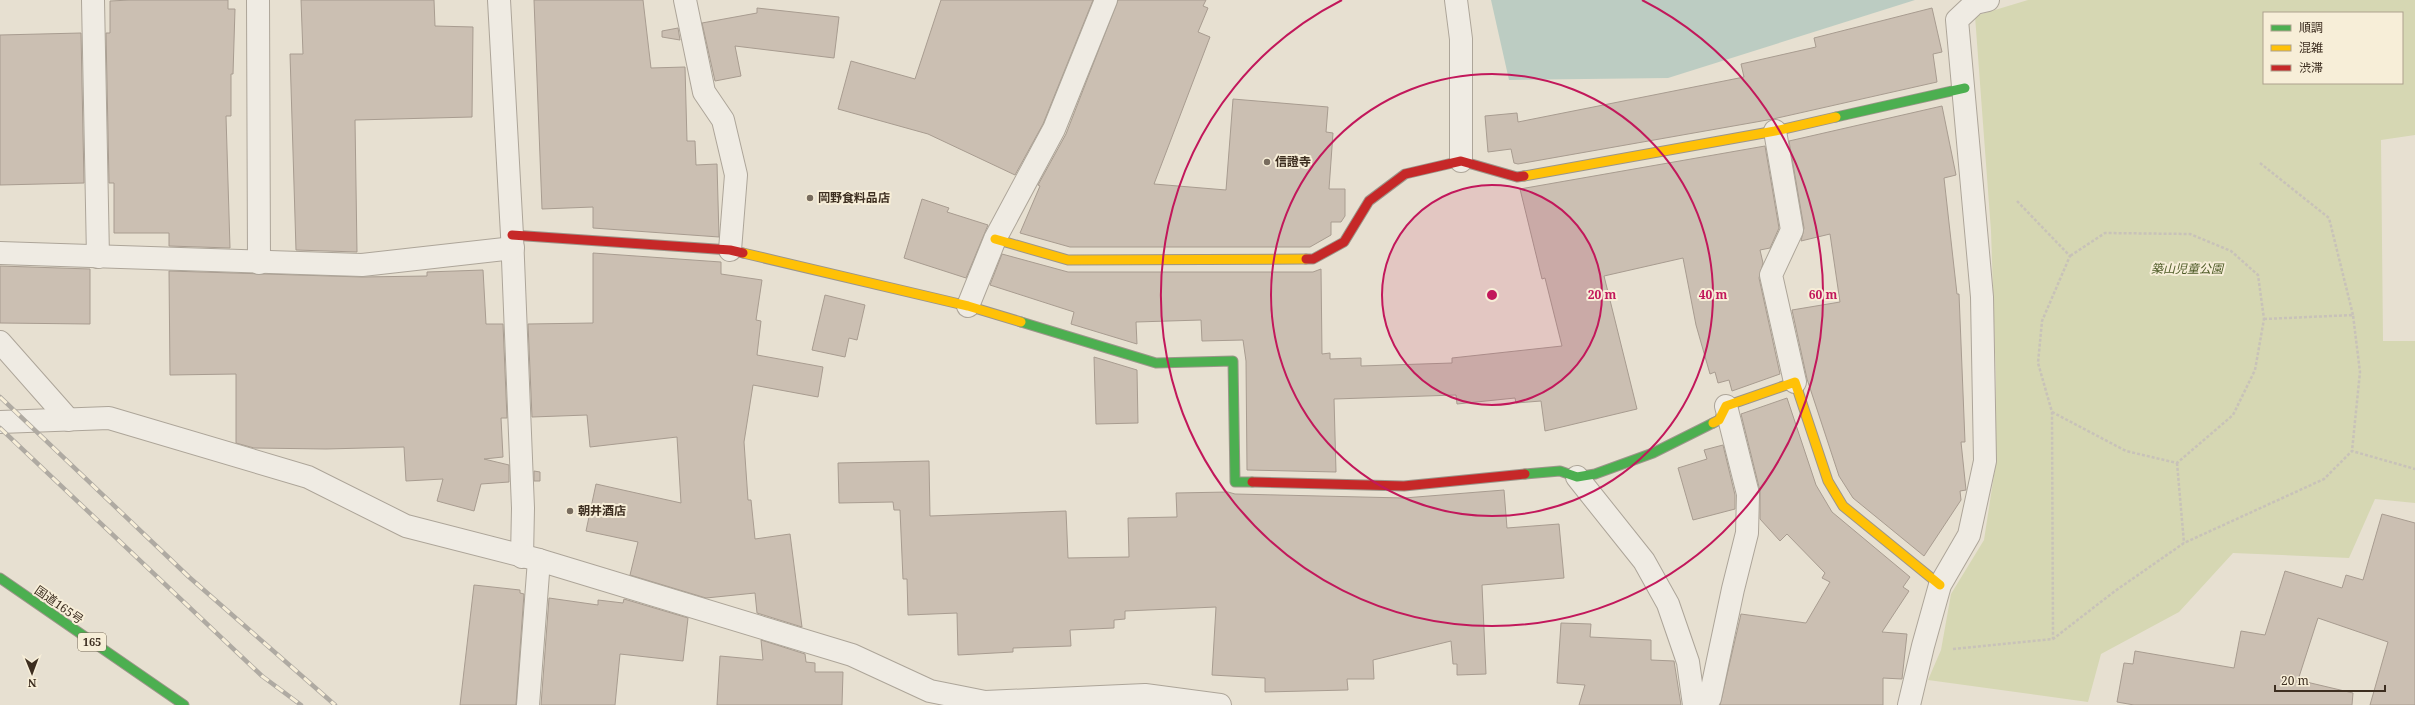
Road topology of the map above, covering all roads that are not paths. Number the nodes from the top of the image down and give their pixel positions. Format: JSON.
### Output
{"nodes":[{"id":1,"x":93,"y":0,"type":"edge"},
{"id":2,"x":258,"y":0,"type":"edge"},
{"id":3,"x":499,"y":0,"type":"edge"},
{"id":4,"x":685,"y":0,"type":"edge"},
{"id":5,"x":1106,"y":0,"type":"edge"},
{"id":6,"x":1456,"y":0,"type":"edge"},
{"id":7,"x":1988,"y":0,"type":"edge"},
{"id":8,"x":1965,"y":88,"type":"junction"},
{"id":9,"x":1775,"y":131,"type":"junction"},
{"id":10,"x":1460,"y":161,"type":"junction"},
{"id":11,"x":995,"y":239,"type":"junction"},
{"id":12,"x":512,"y":242,"type":"junction"},
{"id":13,"x":730,"y":250,"type":"junction"},
{"id":14,"x":0,"y":253,"type":"edge"},
{"id":15,"x":98,"y":257,"type":"junction"},
{"id":16,"x":259,"y":263,"type":"junction"},
{"id":17,"x":968,"y":306,"type":"junction"},
{"id":18,"x":0,"y":342,"type":"edge"},
{"id":19,"x":1795,"y":382,"type":"junction"},
{"id":20,"x":1726,"y":406,"type":"junction"},
{"id":21,"x":69,"y":420,"type":"junction"},
{"id":22,"x":0,"y":422,"type":"edge"},
{"id":23,"x":1577,"y":476,"type":"junction"},
{"id":24,"x":531,"y":558,"type":"junction"},
{"id":25,"x":0,"y":578,"type":"edge"},
{"id":26,"x":1940,"y":585,"type":"junction"},
{"id":27,"x":930,"y":698,"type":"edge"},
{"id":28,"x":184,"y":705,"type":"edge"},
{"id":29,"x":528,"y":705,"type":"edge"},
{"id":30,"x":1220,"y":705,"type":"edge"},
{"id":31,"x":1694,"y":705,"type":"edge"},
{"id":32,"x":1706,"y":705,"type":"edge"},
{"id":33,"x":1909,"y":705,"type":"edge"}],
"edges":[{"from":1,"to":15,"type":"street"},
{"from":2,"to":16,"type":"street"},
{"from":3,"to":12,"type":"street"},
{"from":4,"to":13,"type":"street"},
{"from":5,"to":11,"type":"street"},
{"from":6,"to":10,"type":"street"},
{"from":7,"to":8,"type":"street"},
{"from":8,"to":9,"type":"main road"},
{"from":8,"to":26,"type":"street"},
{"from":9,"to":10,"type":"main road"},
{"from":9,"to":19,"type":"street"},
{"from":10,"to":11,"type":"main road"},
{"from":11,"to":17,"type":"street"},
{"from":12,"to":13,"type":"main road"},
{"from":12,"to":16,"type":"street"},
{"from":12,"to":24,"type":"street"},
{"from":13,"to":17,"type":"main road"},
{"from":14,"to":15,"type":"street"},
{"from":15,"to":16,"type":"street"},
{"from":17,"to":23,"type":"main road"},
{"from":18,"to":21,"type":"street"},
{"from":19,"to":20,"type":"main road"},
{"from":19,"to":26,"type":"main road"},
{"from":20,"to":23,"type":"main road"},
{"from":20,"to":32,"type":"street"},
{"from":21,"to":22,"type":"street"},
{"from":21,"to":24,"type":"street"},
{"from":23,"to":31,"type":"street"},
{"from":24,"to":27,"type":"street"},
{"from":24,"to":29,"type":"street"},
{"from":25,"to":28,"type":"main road","name":"国道165号","number":"165"},
{"from":26,"to":33,"type":"street"},
{"from":27,"to":30,"type":"street"}]}
